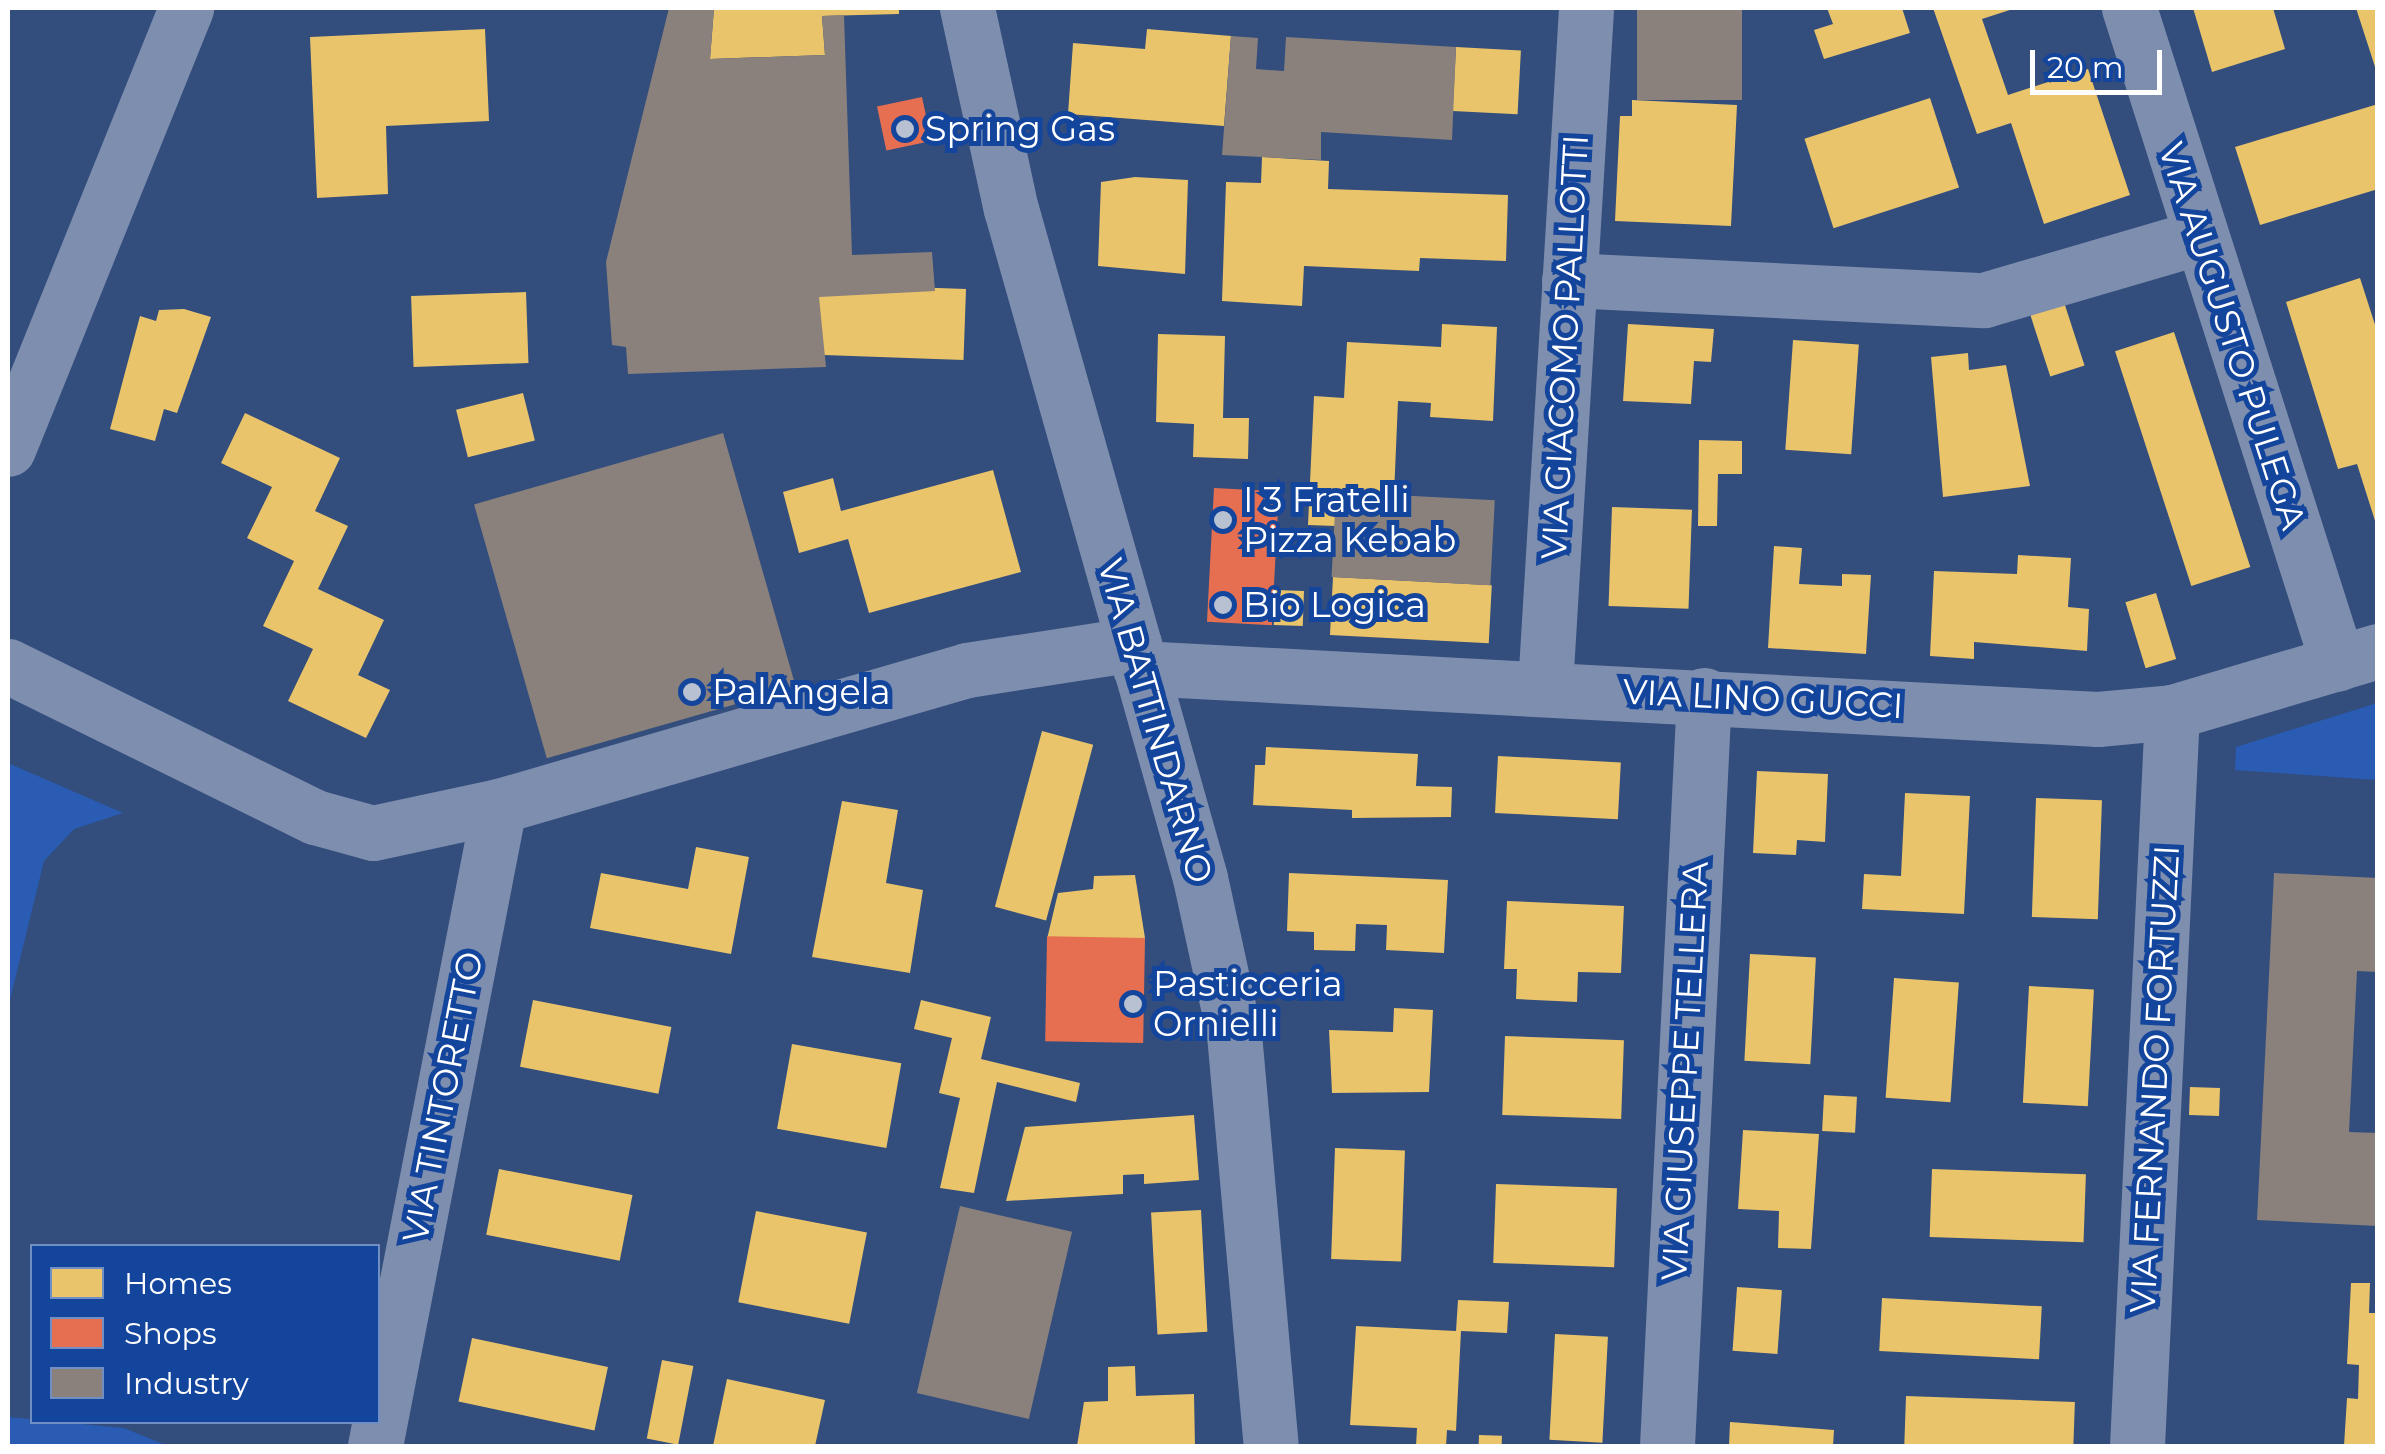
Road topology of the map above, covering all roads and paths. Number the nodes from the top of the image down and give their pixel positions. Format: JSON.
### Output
{"nodes":[{"id":1,"x":186,"y":8,"type":"edge"},
{"id":2,"x":968,"y":8,"type":"edge"},
{"id":3,"x":1586,"y":8,"type":"edge"},
{"id":4,"x":2129,"y":8,"type":"edge"},
{"id":5,"x":2199,"y":237,"type":"junction"},
{"id":6,"x":1569,"y":280,"type":"junction"},
{"id":7,"x":8,"y":448,"type":"edge"},
{"id":8,"x":1137,"y":656,"type":"junction"},
{"id":9,"x":2358,"y":658,"type":"edge"},
{"id":10,"x":8,"y":666,"type":"edge"},
{"id":11,"x":1545,"y":687,"type":"junction"},
{"id":12,"x":1704,"y":695,"type":"junction"},
{"id":13,"x":2172,"y":712,"type":"junction"},
{"id":14,"x":499,"y":806,"type":"junction"},
{"id":15,"x":380,"y":1420,"type":"edge"},
{"id":16,"x":1271,"y":1446,"type":"edge"},
{"id":17,"x":1667,"y":1446,"type":"edge"},
{"id":18,"x":2137,"y":1446,"type":"edge"}],
"edges":[{"from":1,"to":7,"type":"street"},
{"from":2,"to":8,"type":"street","name":"VIA BATTINDARNO"},
{"from":3,"to":6,"type":"street","name":"VIA GIACOMO PALLOTTI"},
{"from":4,"to":5,"type":"street","name":"VIA AUGUSTO PULEGA"},
{"from":5,"to":6,"type":"street"},
{"from":5,"to":9,"type":"street","name":"VIA AUGUSTO PULEGA"},
{"from":6,"to":11,"type":"street","name":"VIA GIACOMO PALLOTTI"},
{"from":8,"to":11,"type":"street","name":"VIA LINO GUCCI"},
{"from":8,"to":14,"type":"street","name":"VIA LINO GUCCI"},
{"from":8,"to":16,"type":"street","name":"VIA BATTINDARNO"},
{"from":9,"to":13,"type":"street","name":"VIA LINO GUCCI"},
{"from":10,"to":14,"type":"street","name":"VIA LINO GUCCI"},
{"from":11,"to":12,"type":"street","name":"VIA LINO GUCCI"},
{"from":12,"to":13,"type":"street","name":"VIA LINO GUCCI"},
{"from":12,"to":17,"type":"street","name":"VIA GIUSEPPE TELLERA"},
{"from":13,"to":18,"type":"street","name":"VIA FERNANDO FORTUZZI"},
{"from":14,"to":15,"type":"street","name":"VIA TINTORETTO"}]}
